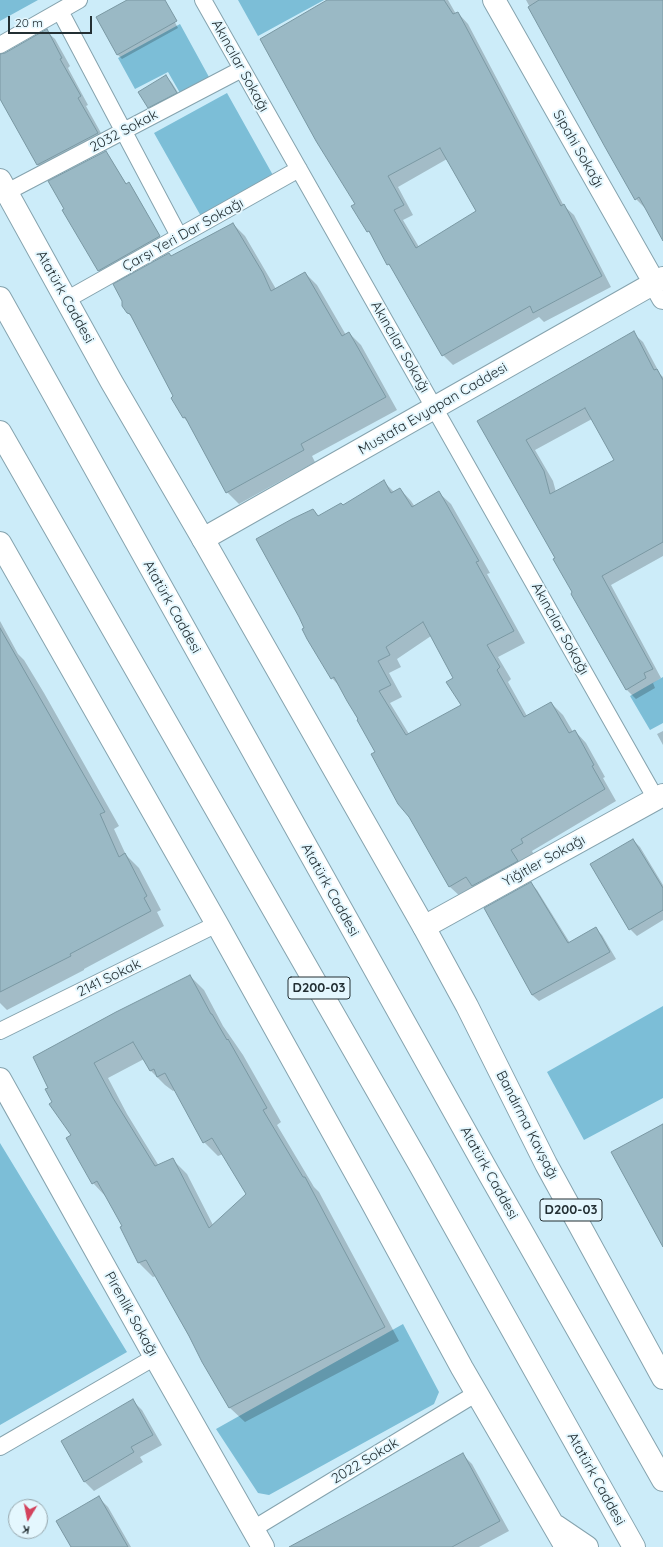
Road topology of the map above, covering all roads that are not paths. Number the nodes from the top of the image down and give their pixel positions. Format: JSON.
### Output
{"nodes":[{"id":1,"x":79,"y":0,"type":"edge"},
{"id":2,"x":203,"y":0,"type":"edge"},
{"id":3,"x":494,"y":0,"type":"edge"},
{"id":4,"x":60,"y":11,"type":"junction"},
{"id":5,"x":0,"y":45,"type":"edge"},
{"id":6,"x":242,"y":69,"type":"junction"},
{"id":7,"x":124,"y":131,"type":"junction"},
{"id":8,"x":299,"y":169,"type":"junction"},
{"id":9,"x":3,"y":186,"type":"edge"},
{"id":10,"x":179,"y":236,"type":"junction"},
{"id":11,"x":660,"y":286,"type":"edge"},
{"id":12,"x":0,"y":298,"type":"edge"},
{"id":13,"x":66,"y":300,"type":"junction"},
{"id":14,"x":434,"y":408,"type":"junction"},
{"id":15,"x":0,"y":432,"type":"edge"},
{"id":16,"x":203,"y":539,"type":"junction"},
{"id":17,"x":0,"y":543,"type":"edge"},
{"id":18,"x":659,"y":797,"type":"edge"},
{"id":19,"x":217,"y":924,"type":"junction"},
{"id":20,"x":424,"y":928,"type":"junction"},
{"id":21,"x":0,"y":1031,"type":"edge"},
{"id":22,"x":484,"y":1041,"type":"joint"},
{"id":23,"x":0,"y":1079,"type":"edge"},
{"id":24,"x":155,"y":1357,"type":"junction"},
{"id":25,"x":663,"y":1378,"type":"edge"},
{"id":26,"x":477,"y":1394,"type":"junction"},
{"id":27,"x":0,"y":1447,"type":"edge"},
{"id":28,"x":663,"y":1480,"type":"edge"},
{"id":29,"x":552,"y":1523,"type":"junction"},
{"id":30,"x":258,"y":1538,"type":"edge"},
{"id":31,"x":566,"y":1547,"type":"edge"},
{"id":32,"x":588,"y":1547,"type":"edge"},
{"id":33,"x":634,"y":1547,"type":"edge"}],
"edges":[{"from":1,"to":4,"type":"lane"},
{"from":2,"to":6,"type":"lane","name":"Akıncılar Sokağı"},
{"from":3,"to":11,"type":"main road","name":"Sipahi Sokağı"},
{"from":4,"to":5,"type":"lane"},
{"from":4,"to":7,"type":"lane"},
{"from":6,"to":7,"type":"lane","name":"2032 Sokak"},
{"from":6,"to":8,"type":"lane","name":"Akıncılar Sokağı"},
{"from":7,"to":9,"type":"lane","name":"2032 Sokak"},
{"from":7,"to":10,"type":"lane"},
{"from":8,"to":10,"type":"lane","name":"Çarşı Yeri Dar Sokağı"},
{"from":8,"to":14,"type":"lane","name":"Akıncılar Sokağı"},
{"from":9,"to":13,"type":"main road","name":"Atatürk Caddesi"},
{"from":10,"to":13,"type":"lane","name":"Çarşı Yeri Dar Sokağı"},
{"from":11,"to":14,"type":"main road","name":"Mustafa Evyapan Caddesi"},
{"from":12,"to":28,"type":"main road","name":"Atatürk Caddesi","number":"D200-03"},
{"from":13,"to":16,"type":"main road","name":"Atatürk Caddesi"},
{"from":14,"to":16,"type":"main road","name":"Mustafa Evyapan Caddesi"},
{"from":14,"to":18,"type":"lane","name":"Akıncılar Sokağı"},
{"from":15,"to":33,"type":"main road","name":"Atatürk Caddesi","number":"D200-03"},
{"from":16,"to":20,"type":"main road","name":"Atatürk Caddesi"},
{"from":17,"to":19,"type":"main road"},
{"from":18,"to":20,"type":"main road","name":"Yiğitler Sokağı"},
{"from":19,"to":21,"type":"lane","name":"2141 Sokak"},
{"from":19,"to":26,"type":"main road"},
{"from":20,"to":22,"type":"main road","name":"Atatürk Caddesi"},
{"from":22,"to":25,"type":"main road","name":"Bandırma Kavşağı","number":"D200-03"},
{"from":23,"to":24,"type":"main road","name":"Pirenlik Sokağı"},
{"from":24,"to":27,"type":"lane"},
{"from":24,"to":30,"type":"main road","name":"Pirenlik Sokağı"},
{"from":26,"to":29,"type":"main road"},
{"from":26,"to":30,"type":"lane","name":"2022 Sokak"},
{"from":29,"to":31,"type":"main road"},
{"from":29,"to":32,"type":"main road"}]}
